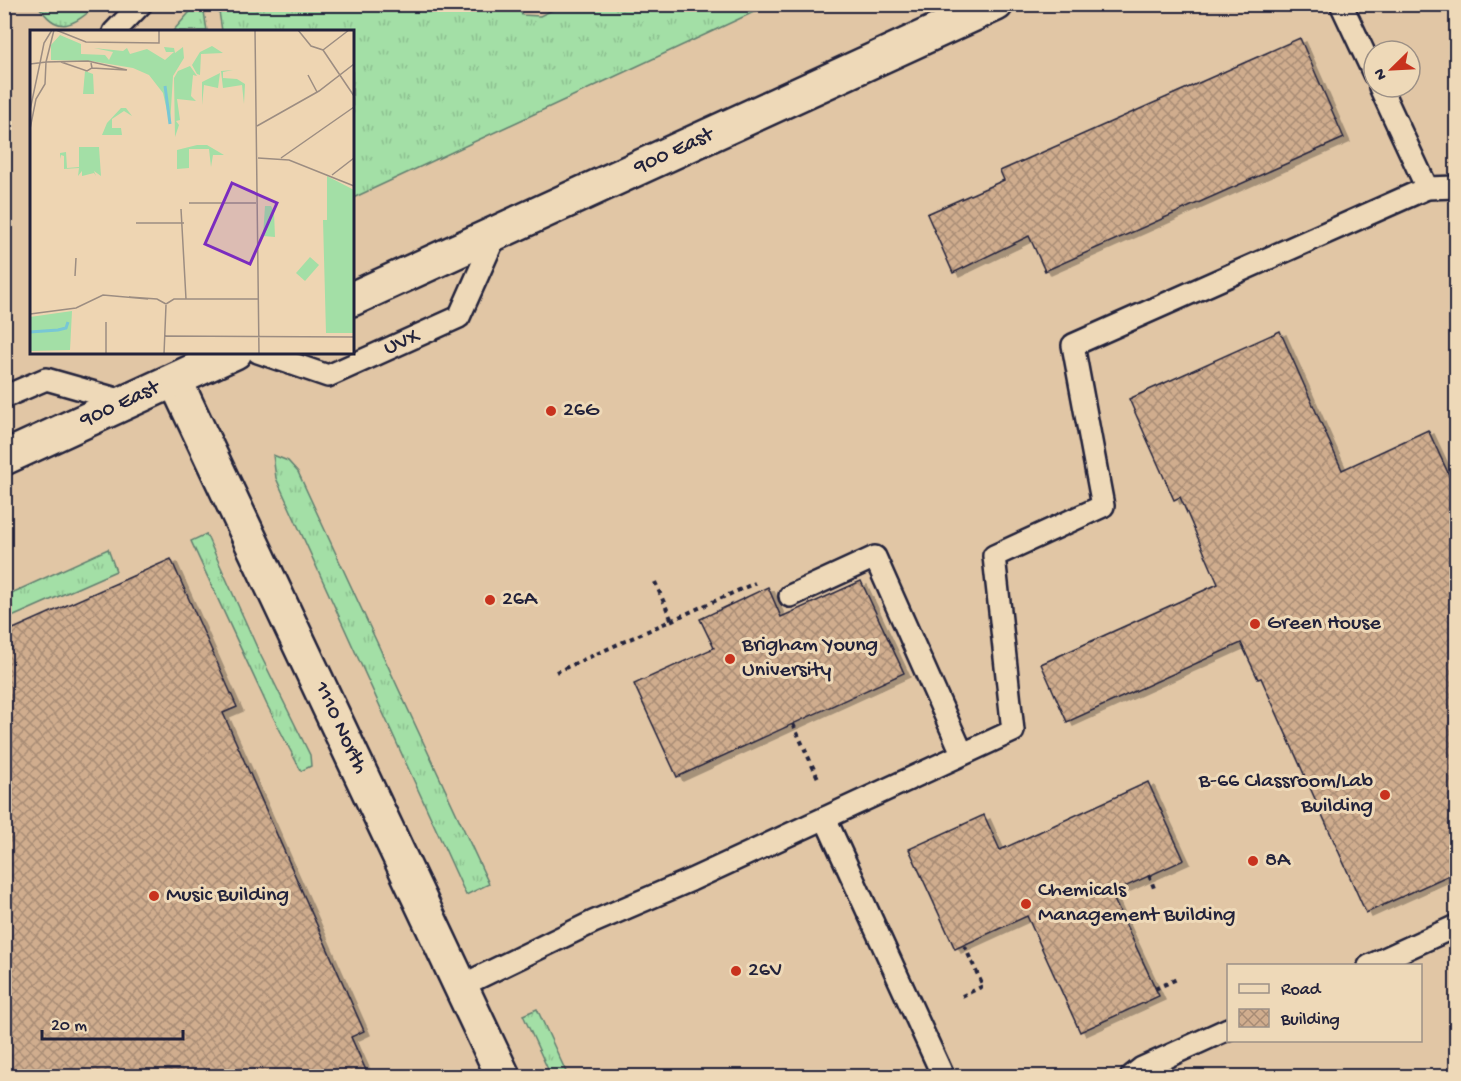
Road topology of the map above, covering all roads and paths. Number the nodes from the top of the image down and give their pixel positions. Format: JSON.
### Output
{"nodes":[{"id":1,"x":141,"y":4,"type":"edge"},
{"id":2,"x":996,"y":4,"type":"edge"},
{"id":3,"x":1341,"y":4,"type":"edge"},
{"id":4,"x":116,"y":30,"type":"edge"},
{"id":5,"x":1362,"y":49,"type":"edge"},
{"id":6,"x":1386,"y":99,"type":"edge"},
{"id":7,"x":1456,"y":187,"type":"edge"},
{"id":8,"x":1427,"y":188,"type":"junction"},
{"id":9,"x":497,"y":232,"type":"junction"},
{"id":10,"x":354,"y":298,"type":"edge"},
{"id":11,"x":231,"y":354,"type":"edge"},
{"id":12,"x":264,"y":354,"type":"edge"},
{"id":13,"x":176,"y":380,"type":"junction"},
{"id":14,"x":4,"y":397,"type":"edge"},
{"id":15,"x":127,"y":402,"type":"junction"},
{"id":16,"x":4,"y":458,"type":"edge"},
{"id":17,"x":655,"y":582,"type":"dead end"},
{"id":18,"x":750,"y":586,"type":"dead end"},
{"id":19,"x":790,"y":596,"type":"dead end"},
{"id":20,"x":672,"y":621,"type":"junction"},
{"id":21,"x":556,"y":672,"type":"dead end"},
{"id":22,"x":793,"y":724,"type":"dead end"},
{"id":23,"x":962,"y":753,"type":"junction"},
{"id":24,"x":818,"y":778,"type":"dead end"},
{"id":25,"x":825,"y":818,"type":"junction"},
{"id":26,"x":1149,"y":875,"type":"dead end"},
{"id":27,"x":1154,"y":888,"type":"dead end"},
{"id":28,"x":1456,"y":926,"type":"edge"},
{"id":29,"x":964,"y":945,"type":"dead end"},
{"id":30,"x":1373,"y":964,"type":"edge"},
{"id":31,"x":1177,"y":979,"type":"dead end"},
{"id":32,"x":461,"y":986,"type":"junction"},
{"id":33,"x":1155,"y":989,"type":"dead end"},
{"id":34,"x":962,"y":996,"type":"dead end"},
{"id":35,"x":1227,"y":1029,"type":"edge"},
{"id":36,"x":504,"y":1077,"type":"edge"},
{"id":37,"x":944,"y":1077,"type":"edge"},
{"id":38,"x":1132,"y":1077,"type":"edge"}],
"edges":[{"from":1,"to":4,"type":"lane"},
{"from":2,"to":9,"type":"main road","name":"900 East"},
{"from":3,"to":5,"type":"lane"},
{"from":6,"to":8,"type":"lane"},
{"from":7,"to":8,"type":"lane"},
{"from":8,"to":23,"type":"lane"},
{"from":9,"to":10,"type":"main road","name":"900 East"},
{"from":9,"to":12,"type":"lane","name":"UVX"},
{"from":11,"to":13,"type":"main road","name":"900 East"},
{"from":13,"to":15,"type":"main road","name":"900 East"},
{"from":13,"to":32,"type":"main road","name":"1110 North"},
{"from":14,"to":15,"type":"lane"},
{"from":15,"to":16,"type":"main road","name":"900 East"},
{"from":17,"to":20,"type":"path"},
{"from":18,"to":20,"type":"path"},
{"from":19,"to":23,"type":"lane"},
{"from":20,"to":21,"type":"path"},
{"from":22,"to":24,"type":"path"},
{"from":23,"to":25,"type":"lane"},
{"from":25,"to":32,"type":"lane"},
{"from":25,"to":37,"type":"lane"},
{"from":26,"to":27,"type":"path"},
{"from":28,"to":30,"type":"lane"},
{"from":29,"to":34,"type":"path"},
{"from":31,"to":33,"type":"path"},
{"from":32,"to":36,"type":"main road","name":"1110 North"},
{"from":35,"to":38,"type":"lane"}]}
